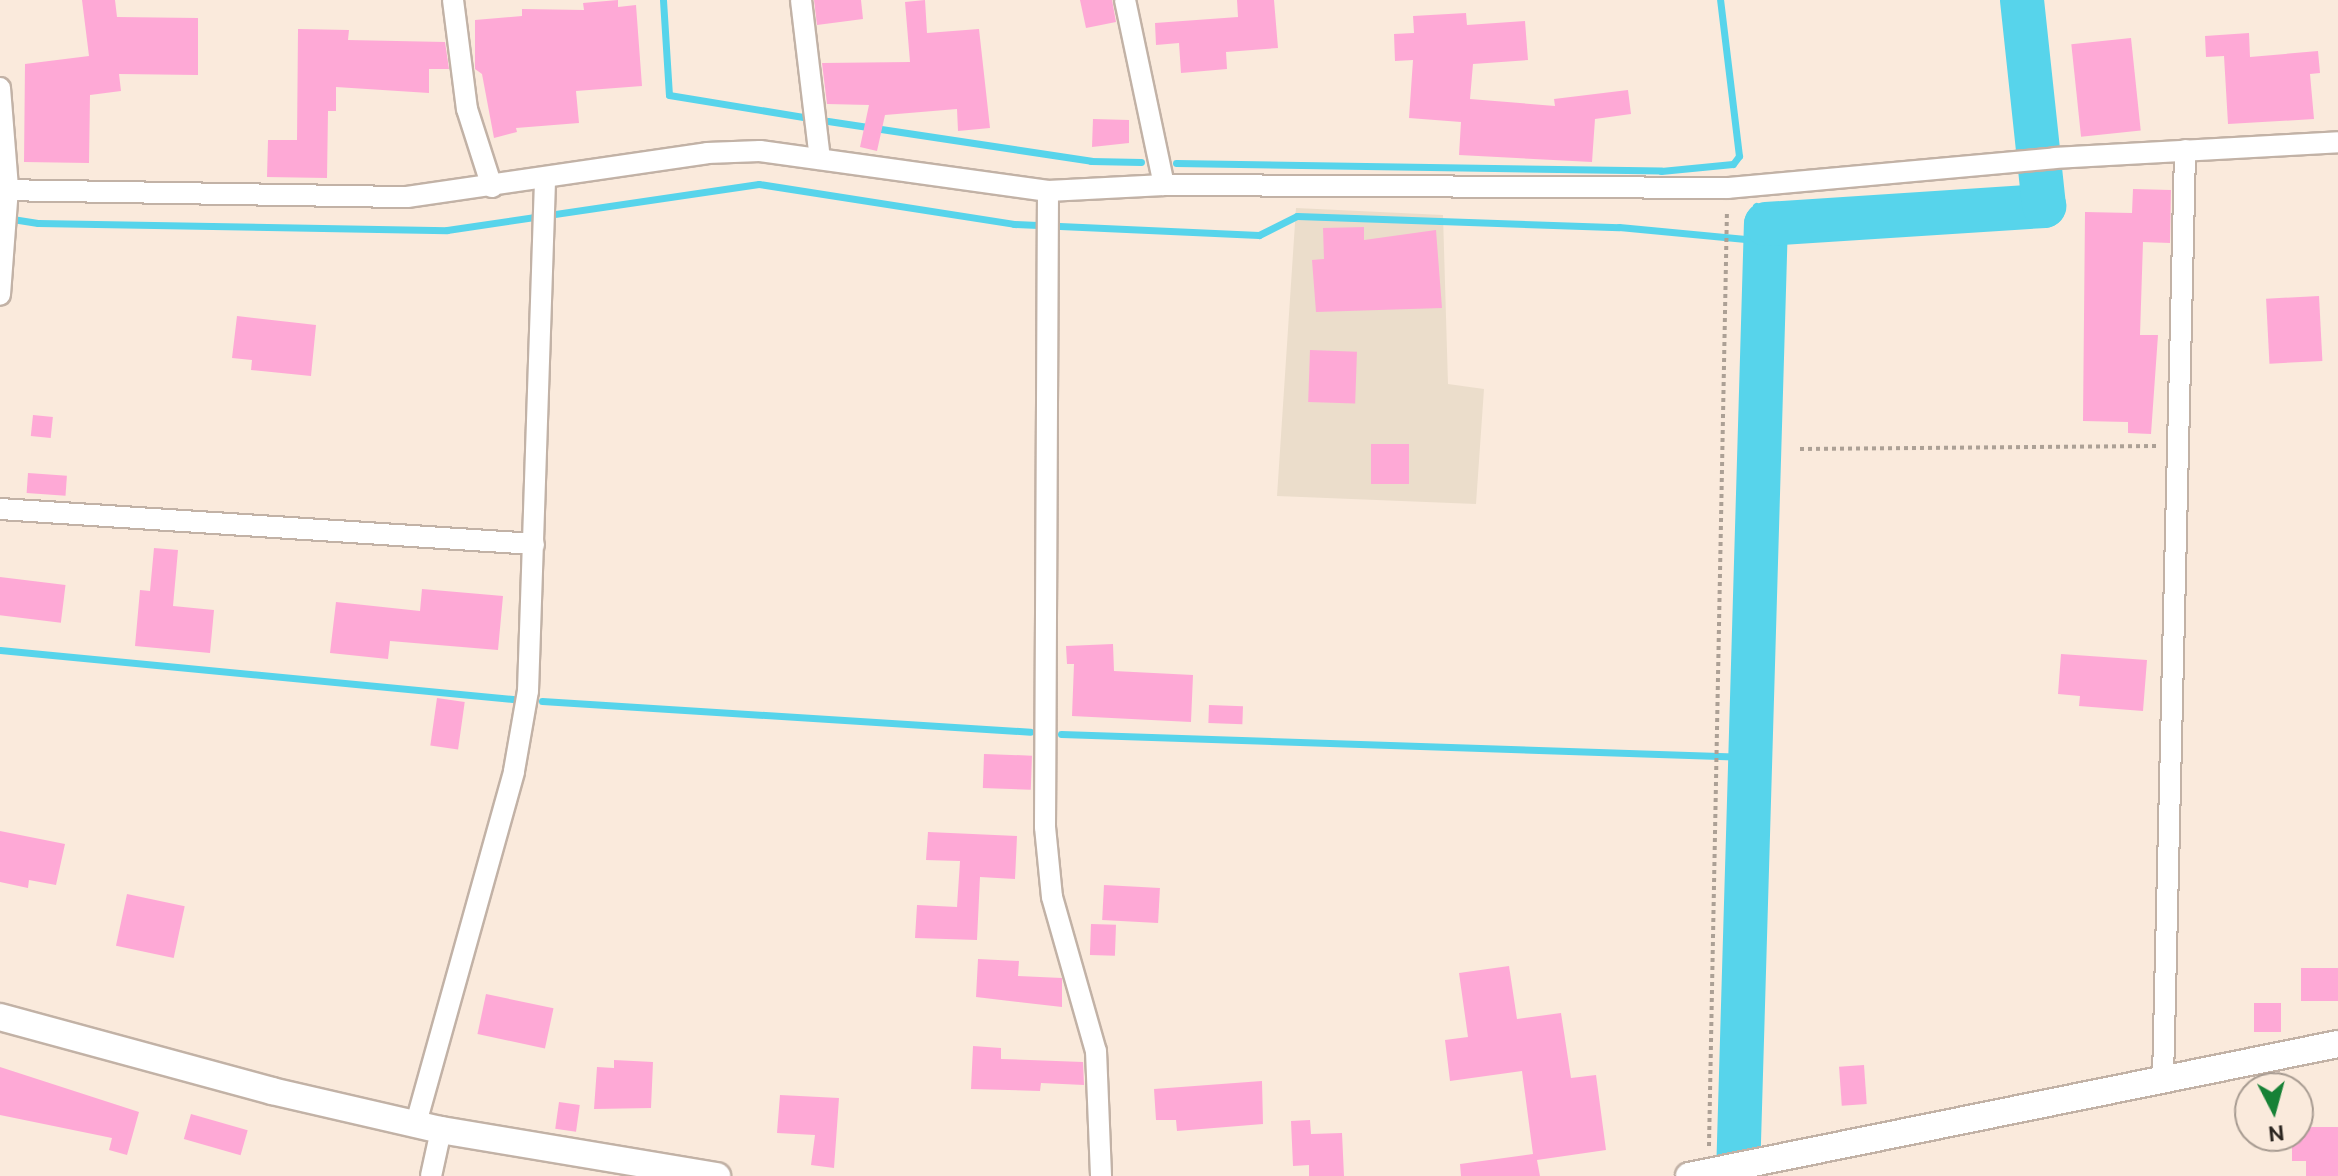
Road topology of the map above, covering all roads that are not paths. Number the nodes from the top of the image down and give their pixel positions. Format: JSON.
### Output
{"nodes":[{"id":1,"x":453,"y":0,"type":"edge"},
{"id":2,"x":801,"y":0,"type":"edge"},
{"id":3,"x":1125,"y":0,"type":"edge"},
{"id":4,"x":0,"y":88,"type":"edge"},
{"id":5,"x":2338,"y":142,"type":"edge"},
{"id":6,"x":2185,"y":150,"type":"junction"},
{"id":7,"x":820,"y":159,"type":"junction"},
{"id":8,"x":545,"y":180,"type":"junction"},
{"id":9,"x":1164,"y":185,"type":"junction"},
{"id":10,"x":492,"y":187,"type":"junction"},
{"id":11,"x":4,"y":189,"type":"edge"},
{"id":12,"x":1048,"y":191,"type":"junction"},
{"id":13,"x":0,"y":295,"type":"edge"},
{"id":14,"x":0,"y":509,"type":"edge"},
{"id":15,"x":534,"y":544,"type":"junction"},
{"id":16,"x":0,"y":1017,"type":"edge"},
{"id":17,"x":2338,"y":1044,"type":"edge"},
{"id":18,"x":2163,"y":1079,"type":"junction"},
{"id":19,"x":416,"y":1123,"type":"junction"},
{"id":20,"x":441,"y":1130,"type":"junction"},
{"id":21,"x":1699,"y":1174,"type":"edge"},
{"id":22,"x":431,"y":1176,"type":"edge"},
{"id":23,"x":717,"y":1176,"type":"edge"},
{"id":24,"x":1101,"y":1176,"type":"edge"}],
"edges":[{"from":1,"to":10,"type":"street"},
{"from":2,"to":7,"type":"street"},
{"from":3,"to":9,"type":"street"},
{"from":4,"to":11,"type":"street"},
{"from":5,"to":6,"type":"street"},
{"from":6,"to":9,"type":"street"},
{"from":6,"to":18,"type":"street"},
{"from":7,"to":8,"type":"street"},
{"from":7,"to":12,"type":"street"},
{"from":8,"to":10,"type":"street"},
{"from":8,"to":15,"type":"street"},
{"from":9,"to":12,"type":"street"},
{"from":10,"to":11,"type":"street"},
{"from":11,"to":13,"type":"street"},
{"from":12,"to":24,"type":"street"},
{"from":14,"to":15,"type":"street"},
{"from":15,"to":19,"type":"street"},
{"from":16,"to":19,"type":"street"},
{"from":17,"to":18,"type":"street"},
{"from":18,"to":21,"type":"street"},
{"from":19,"to":20,"type":"street"},
{"from":20,"to":22,"type":"street"},
{"from":20,"to":23,"type":"street"}]}
